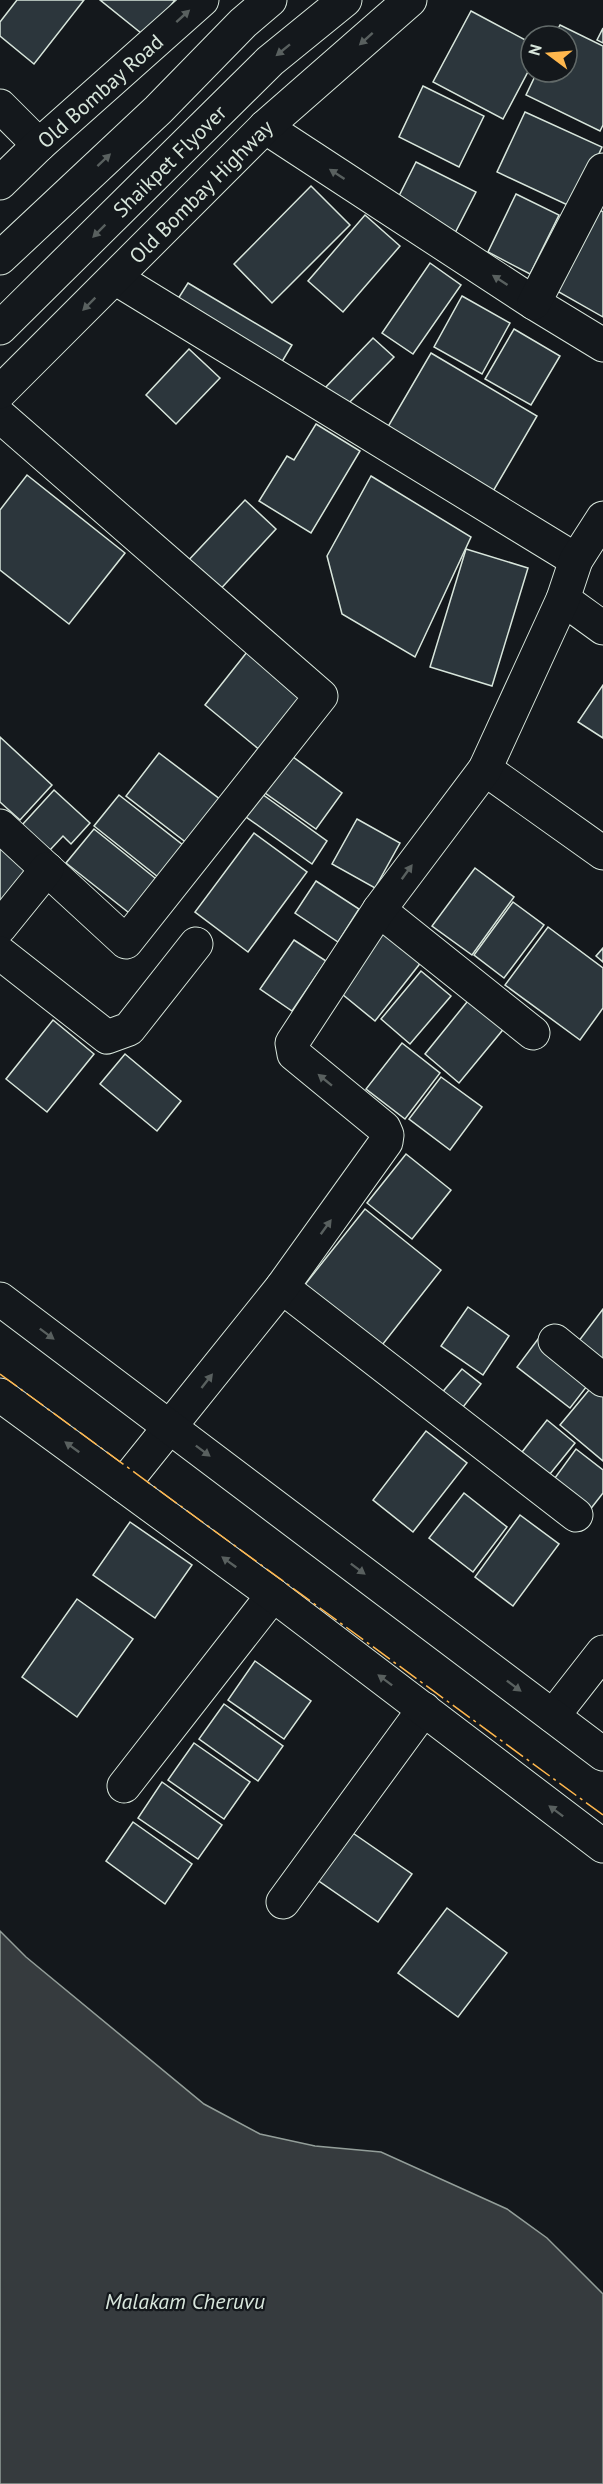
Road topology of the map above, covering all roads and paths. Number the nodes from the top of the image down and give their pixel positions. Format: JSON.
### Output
{"nodes":[{"id":1,"x":202,"y":0,"type":"edge"},
{"id":2,"x":270,"y":0,"type":"edge"},
{"id":3,"x":345,"y":0,"type":"edge"},
{"id":4,"x":410,"y":0,"type":"edge"},
{"id":5,"x":0,"y":106,"type":"edge"},
{"id":6,"x":265,"y":127,"type":"junction"},
{"id":7,"x":39,"y":145,"type":"junction"},
{"id":8,"x":603,"y":170,"type":"edge"},
{"id":9,"x":0,"y":183,"type":"edge"},
{"id":10,"x":0,"y":258,"type":"edge"},
{"id":11,"x":115,"y":278,"type":"junction"},
{"id":12,"x":534,"y":303,"type":"junction"},
{"id":13,"x":0,"y":328,"type":"edge"},
{"id":14,"x":603,"y":345,"type":"edge"},
{"id":15,"x":0,"y":392,"type":"edge"},
{"id":16,"x":0,"y":416,"type":"edge"},
{"id":17,"x":603,"y":518,"type":"edge"},
{"id":18,"x":576,"y":560,"type":"junction"},
{"id":19,"x":563,"y":599,"type":"junction"},
{"id":20,"x":603,"y":628,"type":"edge"},
{"id":21,"x":485,"y":769,"type":"junction"},
{"id":22,"x":0,"y":826,"type":"edge"},
{"id":23,"x":603,"y":853,"type":"edge"},
{"id":24,"x":47,"y":869,"type":"junction"},
{"id":25,"x":379,"y":910,"type":"junction"},
{"id":26,"x":0,"y":927,"type":"edge"},
{"id":27,"x":196,"y":944,"type":"dead end"},
{"id":28,"x":0,"y":953,"type":"edge"},
{"id":29,"x":533,"y":1033,"type":"dead end"},
{"id":30,"x":282,"y":1287,"type":"junction"},
{"id":31,"x":0,"y":1299,"type":"edge"},
{"id":32,"x":555,"y":1341,"type":"dead end"},
{"id":33,"x":603,"y":1380,"type":"edge"},
{"id":34,"x":0,"y":1395,"type":"edge"},
{"id":35,"x":171,"y":1427,"type":"junction"},
{"id":36,"x":123,"y":1485,"type":"junction"},
{"id":37,"x":576,"y":1515,"type":"dead end"},
{"id":38,"x":273,"y":1595,"type":"junction"},
{"id":39,"x":603,"y":1652,"type":"edge"},
{"id":40,"x":424,"y":1709,"type":"junction"},
{"id":41,"x":553,"y":1716,"type":"junction"},
{"id":42,"x":603,"y":1754,"type":"edge"},
{"id":43,"x":124,"y":1786,"type":"dead end"},
{"id":44,"x":603,"y":1846,"type":"edge"},
{"id":45,"x":283,"y":1902,"type":"dead end"}],
"edges":[{"from":7,"to":1,"type":"street","name":"Old Bombay Road","one_way":true},
{"from":10,"to":2,"type":"street","name":"Shaikpet Flyover","one_way":true},
{"from":3,"to":13,"type":"street","name":"Shaikpet Flyover","one_way":true},
{"from":4,"to":6,"type":"street","name":"Old Bombay Highway","one_way":true},
{"from":5,"to":7,"type":"street"},
{"from":6,"to":11,"type":"street","name":"Old Bombay Highway"},
{"from":12,"to":6,"type":"street","one_way":true},
{"from":7,"to":9,"type":"street","name":"Old Bombay Road"},
{"from":8,"to":12,"type":"street"},
{"from":11,"to":15,"type":"street","name":"Old Bombay Highway","one_way":true},
{"from":11,"to":18,"type":"street"},
{"from":12,"to":14,"type":"street"},
{"from":16,"to":24,"type":"street"},
{"from":17,"to":18,"type":"street"},
{"from":18,"to":19,"type":"street"},
{"from":19,"to":20,"type":"street"},
{"from":19,"to":21,"type":"street"},
{"from":21,"to":23,"type":"street"},
{"from":25,"to":21,"type":"street","one_way":true},
{"from":22,"to":24,"type":"street"},
{"from":24,"to":26,"type":"street"},
{"from":25,"to":29,"type":"street"},
{"from":30,"to":25,"type":"street","one_way":true},
{"from":27,"to":28,"type":"street"},
{"from":35,"to":30,"type":"street","one_way":true},
{"from":30,"to":37,"type":"street"},
{"from":31,"to":35,"type":"street","one_way":true},
{"from":32,"to":33,"type":"street"},
{"from":36,"to":34,"type":"street","one_way":true},
{"from":35,"to":36,"type":"street"},
{"from":35,"to":41,"type":"street","one_way":true},
{"from":38,"to":36,"type":"street","one_way":true},
{"from":40,"to":38,"type":"street","one_way":true},
{"from":38,"to":43,"type":"street"},
{"from":39,"to":41,"type":"street"},
{"from":44,"to":40,"type":"street","one_way":true},
{"from":40,"to":45,"type":"street"},
{"from":41,"to":42,"type":"street"}]}
